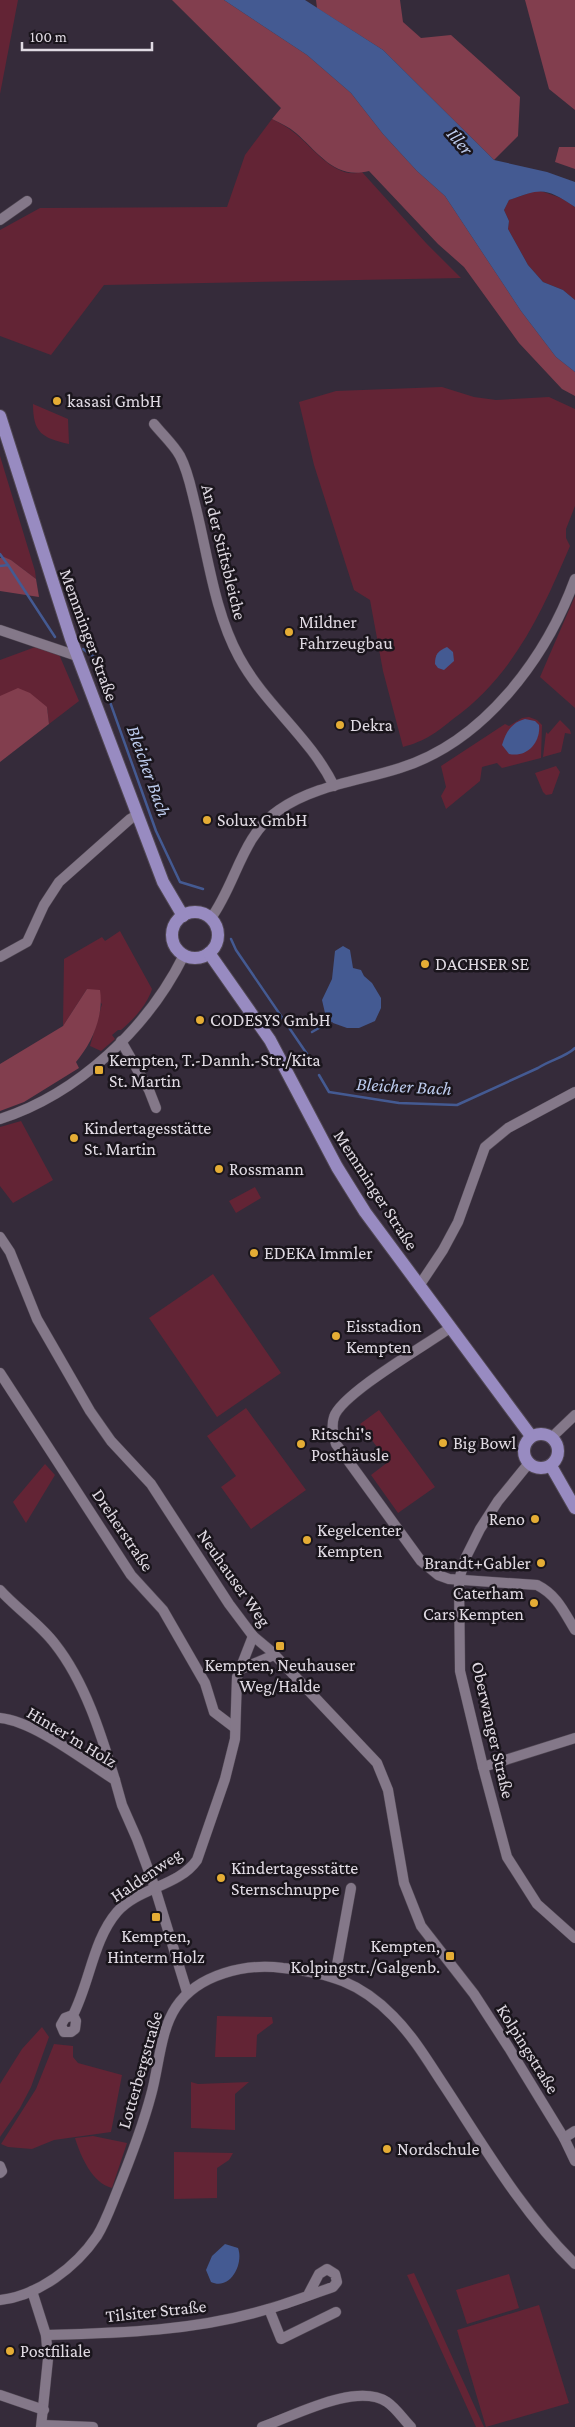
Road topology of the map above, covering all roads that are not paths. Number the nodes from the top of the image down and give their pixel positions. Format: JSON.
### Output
{"nodes":[{"id":1,"x":28,"y":201,"type":"dead end"},
{"id":2,"x":0,"y":220,"type":"edge"},
{"id":3,"x":0,"y":416,"type":"edge"},
{"id":4,"x":154,"y":424,"type":"dead end"},
{"id":5,"x":575,"y":579,"type":"edge"},
{"id":6,"x":0,"y":630,"type":"edge"},
{"id":7,"x":77,"y":656,"type":"junction"},
{"id":8,"x":334,"y":786,"type":"junction"},
{"id":9,"x":137,"y":815,"type":"junction"},
{"id":10,"x":183,"y":916,"type":"junction"},
{"id":11,"x":212,"y":918,"type":"junction"},
{"id":12,"x":209,"y":953,"type":"junction"},
{"id":13,"x":184,"y":955,"type":"junction"},
{"id":14,"x":0,"y":956,"type":"edge"},
{"id":15,"x":121,"y":1040,"type":"junction"},
{"id":16,"x":575,"y":1092,"type":"edge"},
{"id":17,"x":156,"y":1108,"type":"dead end"},
{"id":18,"x":0,"y":1119,"type":"edge"},
{"id":19,"x":0,"y":1236,"type":"edge"},
{"id":20,"x":419,"y":1286,"type":"junction"},
{"id":21,"x":450,"y":1328,"type":"junction"},
{"id":22,"x":0,"y":1372,"type":"edge"},
{"id":23,"x":575,"y":1415,"type":"edge"},
{"id":24,"x":531,"y":1436,"type":"junction"},
{"id":25,"x":552,"y":1438,"type":"junction"},
{"id":26,"x":529,"y":1463,"type":"junction"},
{"id":27,"x":551,"y":1466,"type":"junction"},
{"id":28,"x":575,"y":1508,"type":"edge"},
{"id":29,"x":460,"y":1580,"type":"junction"},
{"id":30,"x":0,"y":1590,"type":"edge"},
{"id":31,"x":575,"y":1630,"type":"edge"},
{"id":32,"x":253,"y":1636,"type":"junction"},
{"id":33,"x":274,"y":1655,"type":"junction"},
{"id":34,"x":239,"y":1670,"type":"junction"},
{"id":35,"x":0,"y":1718,"type":"edge"},
{"id":36,"x":235,"y":1728,"type":"junction"},
{"id":37,"x":575,"y":1738,"type":"edge"},
{"id":38,"x":483,"y":1766,"type":"junction"},
{"id":39,"x":115,"y":1780,"type":"junction"},
{"id":40,"x":155,"y":1888,"type":"junction"},
{"id":41,"x":351,"y":1888,"type":"dead end"},
{"id":42,"x":575,"y":1938,"type":"edge"},
{"id":43,"x":446,"y":1958,"type":"joint"},
{"id":44,"x":335,"y":1976,"type":"junction"},
{"id":45,"x":187,"y":1992,"type":"junction"},
{"id":46,"x":73,"y":2015,"type":"dead end"},
{"id":47,"x":575,"y":2130,"type":"edge"},
{"id":48,"x":564,"y":2138,"type":"junction"},
{"id":49,"x":575,"y":2161,"type":"edge"},
{"id":50,"x":0,"y":2166,"type":"edge"},
{"id":51,"x":0,"y":2173,"type":"edge"},
{"id":52,"x":575,"y":2264,"type":"edge"},
{"id":53,"x":32,"y":2291,"type":"junction"},
{"id":54,"x":308,"y":2295,"type":"dead end"},
{"id":55,"x":0,"y":2300,"type":"edge"},
{"id":56,"x":269,"y":2309,"type":"junction"},
{"id":57,"x":336,"y":2312,"type":"dead end"},
{"id":58,"x":46,"y":2335,"type":"junction"},
{"id":59,"x":0,"y":2395,"type":"edge"},
{"id":60,"x":44,"y":2410,"type":"junction"},
{"id":61,"x":42,"y":2426,"type":"edge"},
{"id":62,"x":93,"y":2427,"type":"edge"},
{"id":63,"x":262,"y":2427,"type":"edge"},
{"id":64,"x":411,"y":2427,"type":"edge"}],
"edges":[{"from":1,"to":2,"type":"street"},
{"from":3,"to":7,"type":"main road","name":"Memminger Straße"},
{"from":4,"to":8,"type":"street","name":"An der Stiftsbleiche"},
{"from":5,"to":8,"type":"street"},
{"from":6,"to":7,"type":"street"},
{"from":7,"to":9,"type":"main road","name":"Memminger Straße"},
{"from":8,"to":11,"type":"street"},
{"from":9,"to":10,"type":"main road","name":"Memminger Straße"},
{"from":9,"to":14,"type":"street"},
{"from":10,"to":11,"type":"main road"},
{"from":10,"to":13,"type":"main road"},
{"from":11,"to":12,"type":"main road"},
{"from":12,"to":13,"type":"main road"},
{"from":12,"to":20,"type":"main road","name":"Memminger Straße"},
{"from":13,"to":15,"type":"street"},
{"from":15,"to":17,"type":"street"},
{"from":15,"to":18,"type":"street"},
{"from":16,"to":20,"type":"street"},
{"from":19,"to":32,"type":"street","name":"Neuhauser Weg"},
{"from":20,"to":21,"type":"main road","name":"Memminger Straße"},
{"from":21,"to":24,"type":"main road","name":"Memminger Straße"},
{"from":21,"to":29,"type":"street"},
{"from":22,"to":36,"type":"street","name":"Dreherstraße"},
{"from":23,"to":25,"type":"street"},
{"from":24,"to":25,"type":"main road"},
{"from":24,"to":26,"type":"main road"},
{"from":25,"to":27,"type":"main road"},
{"from":26,"to":27,"type":"main road"},
{"from":26,"to":29,"type":"street","name":"Oberwanger Straße"},
{"from":27,"to":28,"type":"main road"},
{"from":29,"to":31,"type":"street"},
{"from":29,"to":38,"type":"street","name":"Oberwanger Straße"},
{"from":30,"to":39,"type":"street"},
{"from":32,"to":33,"type":"street","name":"Neuhauser Weg"},
{"from":32,"to":34,"type":"street","name":"Haldenweg"},
{"from":33,"to":34,"type":"street"},
{"from":33,"to":43,"type":"street","name":"Neuhauser Weg"},
{"from":34,"to":36,"type":"street","name":"Haldenweg"},
{"from":35,"to":39,"type":"street","name":"Hinter'm Holz"},
{"from":36,"to":40,"type":"street","name":"Haldenweg"},
{"from":37,"to":38,"type":"street"},
{"from":38,"to":42,"type":"street","name":"Oberwanger Straße"},
{"from":39,"to":40,"type":"street","name":"Hinter'm Holz"},
{"from":40,"to":45,"type":"street","name":"Hinter'm Holz"},
{"from":40,"to":46,"type":"street","name":"Haldenweg"},
{"from":41,"to":44,"type":"street"},
{"from":43,"to":48,"type":"street","name":"Kolpingstraße"},
{"from":44,"to":45,"type":"street","name":"Lotterbergstraße"},
{"from":44,"to":52,"type":"street","name":"Lotterbergstraße"},
{"from":45,"to":53,"type":"street","name":"Lotterbergstraße"},
{"from":47,"to":48,"type":"street"},
{"from":48,"to":49,"type":"street","name":"Kolpingstraße"},
{"from":50,"to":51,"type":"street"},
{"from":53,"to":55,"type":"street","name":"Lotterbergstraße"},
{"from":53,"to":58,"type":"street"},
{"from":54,"to":56,"type":"street","name":"Tilsiter Straße"},
{"from":56,"to":57,"type":"street"},
{"from":56,"to":58,"type":"street","name":"Tilsiter Straße"},
{"from":58,"to":60,"type":"street"},
{"from":59,"to":60,"type":"street"},
{"from":60,"to":61,"type":"street"},
{"from":61,"to":62,"type":"street"},
{"from":63,"to":64,"type":"street"}]}
